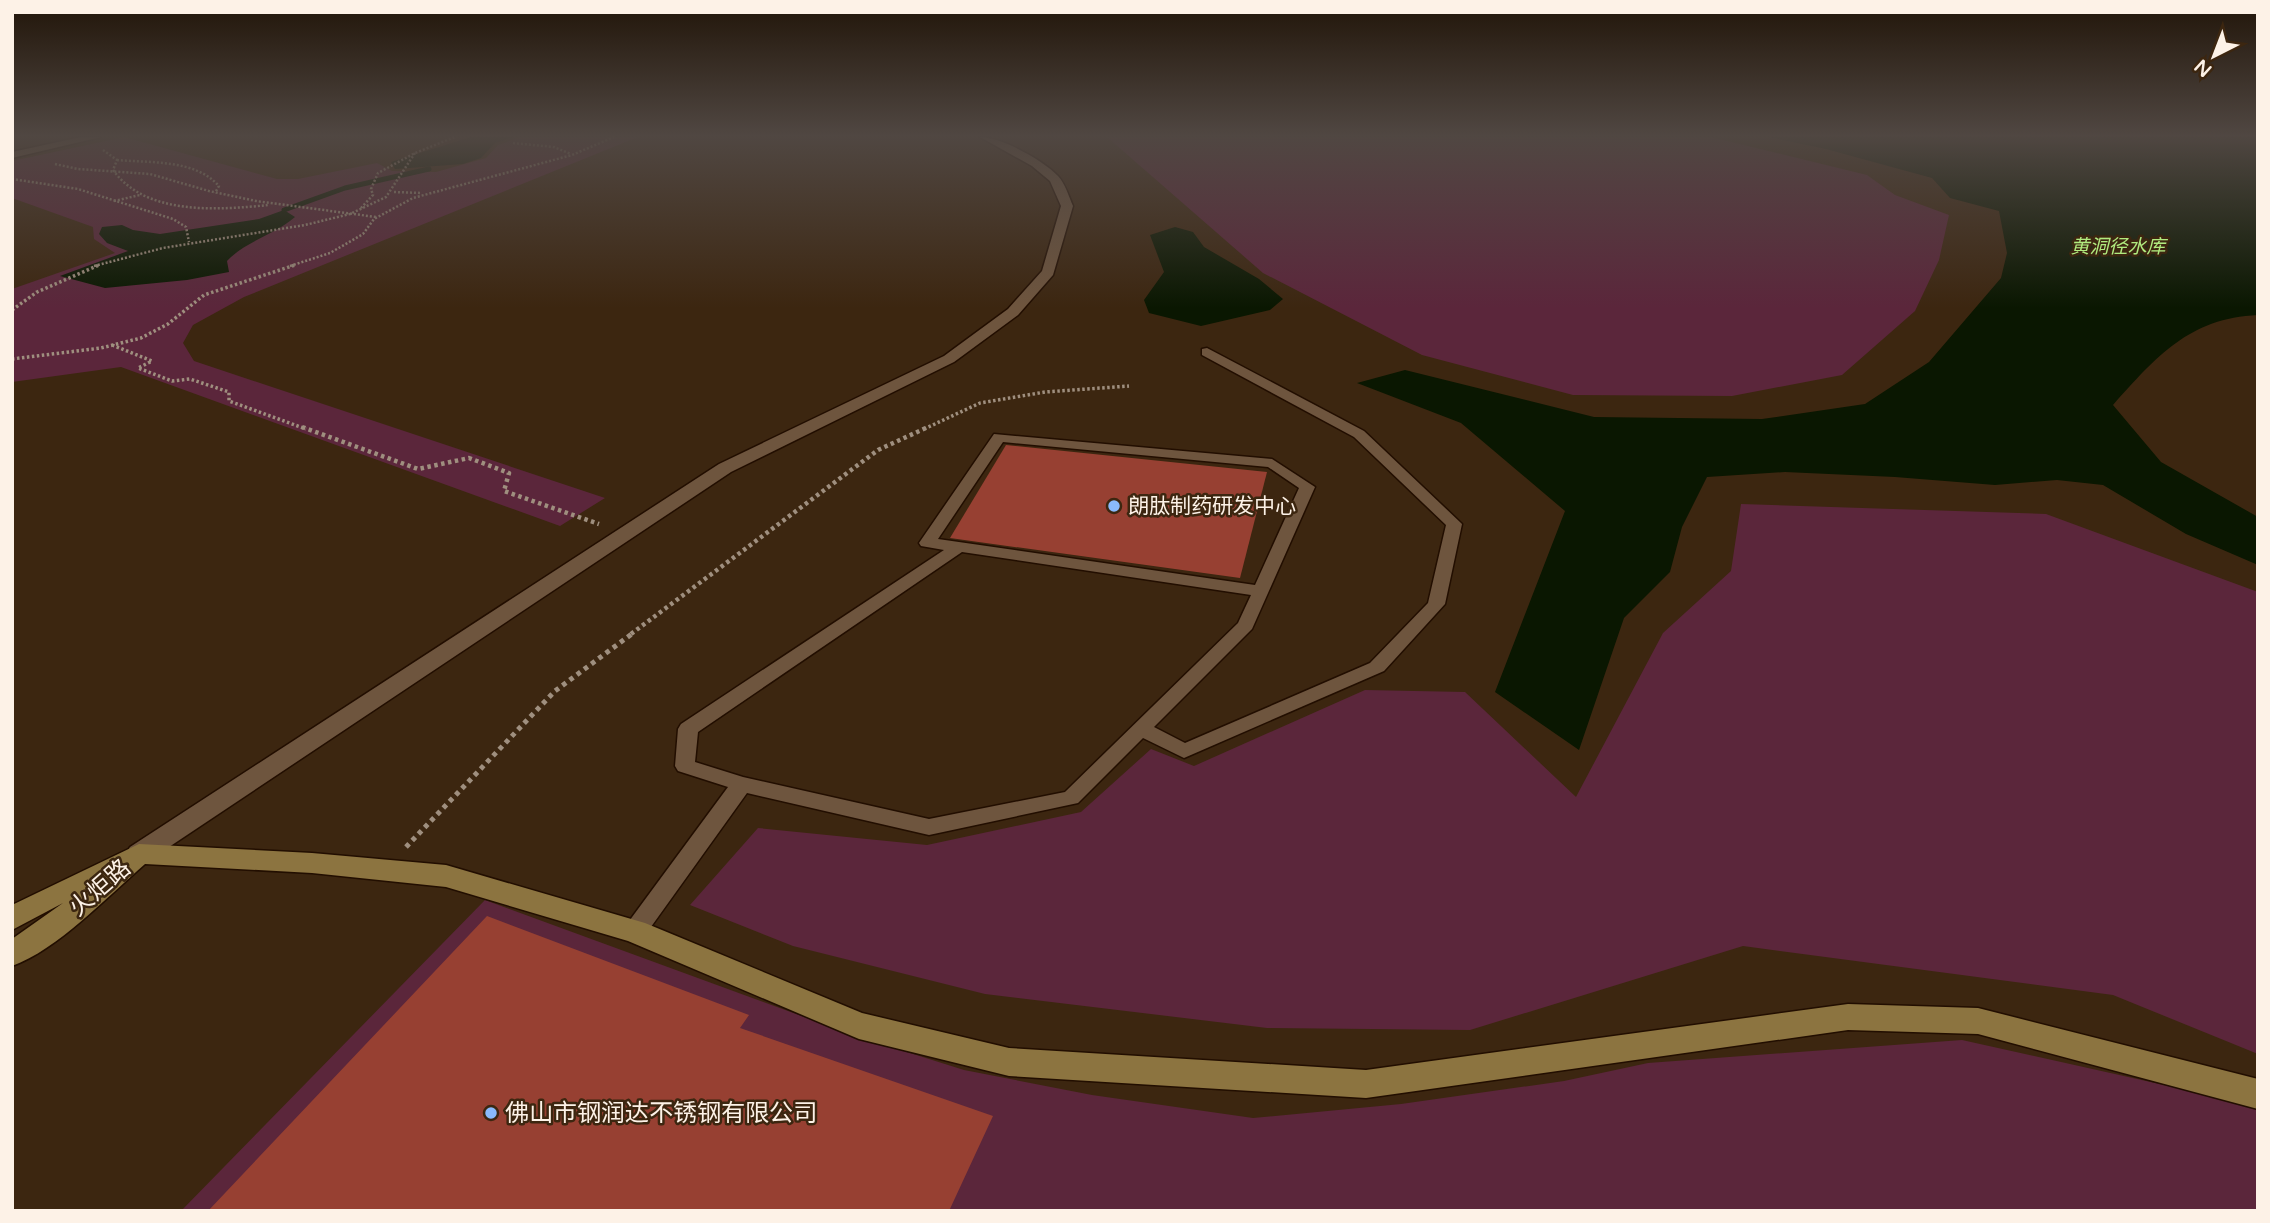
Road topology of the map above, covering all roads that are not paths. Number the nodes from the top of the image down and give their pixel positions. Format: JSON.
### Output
{"nodes":[{"id":1,"x":1062,"y":194,"type":"edge"},
{"id":2,"x":1207,"y":352,"type":"dead end"},
{"id":3,"x":959,"y":547,"type":"junction"},
{"id":4,"x":1262,"y":591,"type":"junction"},
{"id":5,"x":1141,"y":729,"type":"junction"},
{"id":6,"x":742,"y":784,"type":"junction"},
{"id":7,"x":139,"y":854,"type":"junction"},
{"id":8,"x":12,"y":919,"type":"edge"},
{"id":9,"x":635,"y":931,"type":"junction"},
{"id":10,"x":12,"y":954,"type":"edge"},
{"id":11,"x":2258,"y":1094,"type":"edge"}],
"edges":[{"from":1,"to":7,"type":"street"},
{"from":2,"to":5,"type":"lane"},
{"from":3,"to":4,"type":"lane"},
{"from":3,"to":4,"type":"lane"},
{"from":3,"to":6,"type":"lane"},
{"from":4,"to":5,"type":"lane"},
{"from":5,"to":6,"type":"lane"},
{"from":6,"to":9,"type":"lane"},
{"from":7,"to":8,"type":"street","name":"火炬路"},
{"from":7,"to":9,"type":"street"},
{"from":7,"to":10,"type":"street","name":"火炬路"},
{"from":9,"to":11,"type":"street"}]}
